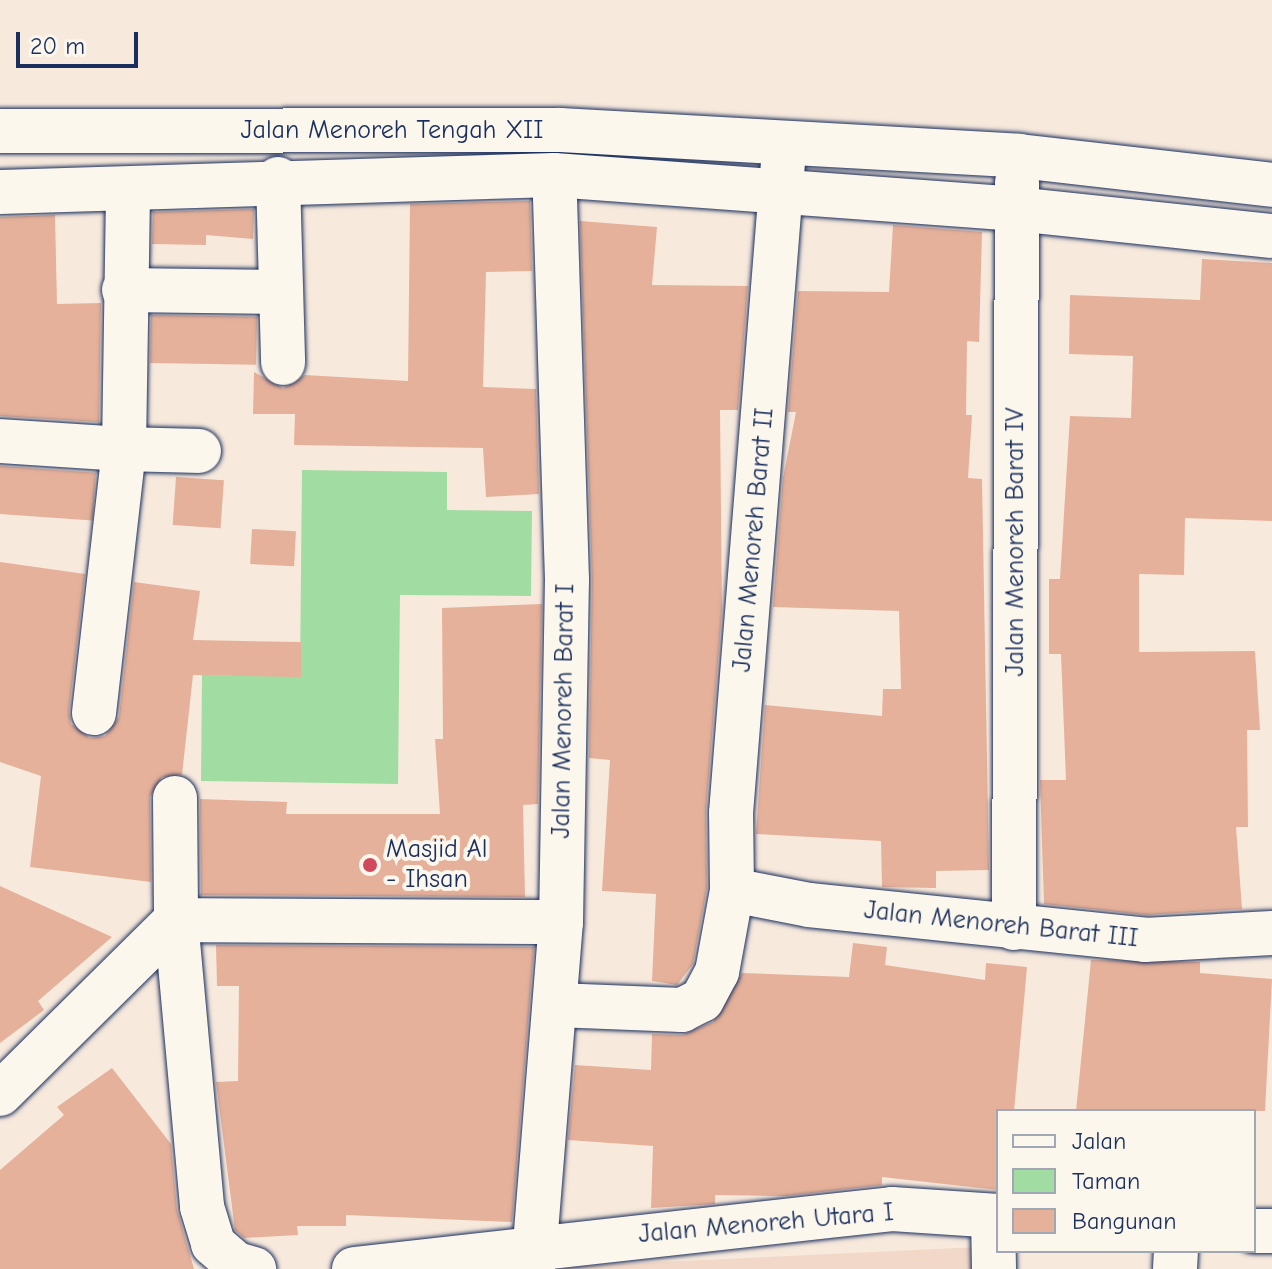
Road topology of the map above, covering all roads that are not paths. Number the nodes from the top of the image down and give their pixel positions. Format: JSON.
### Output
{"nodes":[{"id":1,"x":0,"y":131,"type":"edge"},
{"id":2,"x":784,"y":144,"type":"junction"},
{"id":3,"x":1019,"y":156,"type":"junction"},
{"id":4,"x":554,"y":175,"type":"junction"},
{"id":5,"x":278,"y":179,"type":"junction"},
{"id":6,"x":1272,"y":185,"type":"edge"},
{"id":7,"x":128,"y":190,"type":"junction"},
{"id":8,"x":781,"y":190,"type":"junction"},
{"id":9,"x":0,"y":192,"type":"edge"},
{"id":10,"x":1015,"y":209,"type":"junction"},
{"id":11,"x":1272,"y":236,"type":"edge"},
{"id":12,"x":124,"y":290,"type":"junction"},
{"id":13,"x":281,"y":292,"type":"junction"},
{"id":14,"x":283,"y":363,"type":"dead end"},
{"id":15,"x":0,"y":441,"type":"edge"},
{"id":16,"x":124,"y":449,"type":"junction"},
{"id":17,"x":199,"y":451,"type":"dead end"},
{"id":18,"x":94,"y":713,"type":"dead end"},
{"id":19,"x":175,"y":798,"type":"dead end"},
{"id":20,"x":732,"y":890,"type":"junction"},
{"id":21,"x":176,"y":920,"type":"junction"},
{"id":22,"x":561,"y":922,"type":"junction"},
{"id":23,"x":1014,"y":928,"type":"junction"},
{"id":24,"x":1272,"y":933,"type":"edge"},
{"id":25,"x":556,"y":1005,"type":"junction"},
{"id":26,"x":0,"y":1094,"type":"edge"},
{"id":27,"x":996,"y":1216,"type":"edge"},
{"id":28,"x":534,"y":1258,"type":"edge"},
{"id":29,"x":236,"y":1267,"type":"edge"},
{"id":30,"x":354,"y":1269,"type":"edge"},
{"id":31,"x":994,"y":1269,"type":"edge"}],
"edges":[{"from":1,"to":2,"type":"street","name":"Jalan Menoreh Tengah XII"},
{"from":2,"to":3,"type":"street","name":"Jalan Menoreh Tengah XII"},
{"from":2,"to":8,"type":"street","name":"Jalan Menoreh Barat II"},
{"from":3,"to":6,"type":"street","name":"Jalan Menoreh Tengah XII"},
{"from":3,"to":10,"type":"street","name":"Jalan Menoreh Barat IV"},
{"from":4,"to":5,"type":"street"},
{"from":4,"to":8,"type":"street"},
{"from":4,"to":22,"type":"street","name":"Jalan Menoreh Barat I"},
{"from":5,"to":7,"type":"street"},
{"from":5,"to":13,"type":"street"},
{"from":7,"to":9,"type":"street"},
{"from":7,"to":12,"type":"street"},
{"from":8,"to":10,"type":"street"},
{"from":8,"to":20,"type":"street","name":"Jalan Menoreh Barat II"},
{"from":10,"to":11,"type":"street"},
{"from":10,"to":23,"type":"street","name":"Jalan Menoreh Barat IV"},
{"from":12,"to":13,"type":"street"},
{"from":12,"to":16,"type":"street"},
{"from":13,"to":14,"type":"street"},
{"from":15,"to":16,"type":"street"},
{"from":16,"to":17,"type":"street"},
{"from":16,"to":18,"type":"street"},
{"from":19,"to":21,"type":"street"},
{"from":20,"to":23,"type":"street","name":"Jalan Menoreh Barat III"},
{"from":20,"to":25,"type":"street","name":"Jalan Menoreh Barat II"},
{"from":21,"to":22,"type":"street"},
{"from":21,"to":26,"type":"street"},
{"from":21,"to":29,"type":"street"},
{"from":22,"to":25,"type":"street","name":"Jalan Menoreh Barat I"},
{"from":23,"to":24,"type":"street","name":"Jalan Menoreh Barat III"},
{"from":25,"to":28,"type":"street","name":"Jalan Menoreh Barat I"},
{"from":27,"to":28,"type":"street","name":"Jalan Menoreh Utara I"},
{"from":27,"to":31,"type":"street"},
{"from":28,"to":30,"type":"street","name":"Jalan Menoreh Utara I"}]}
